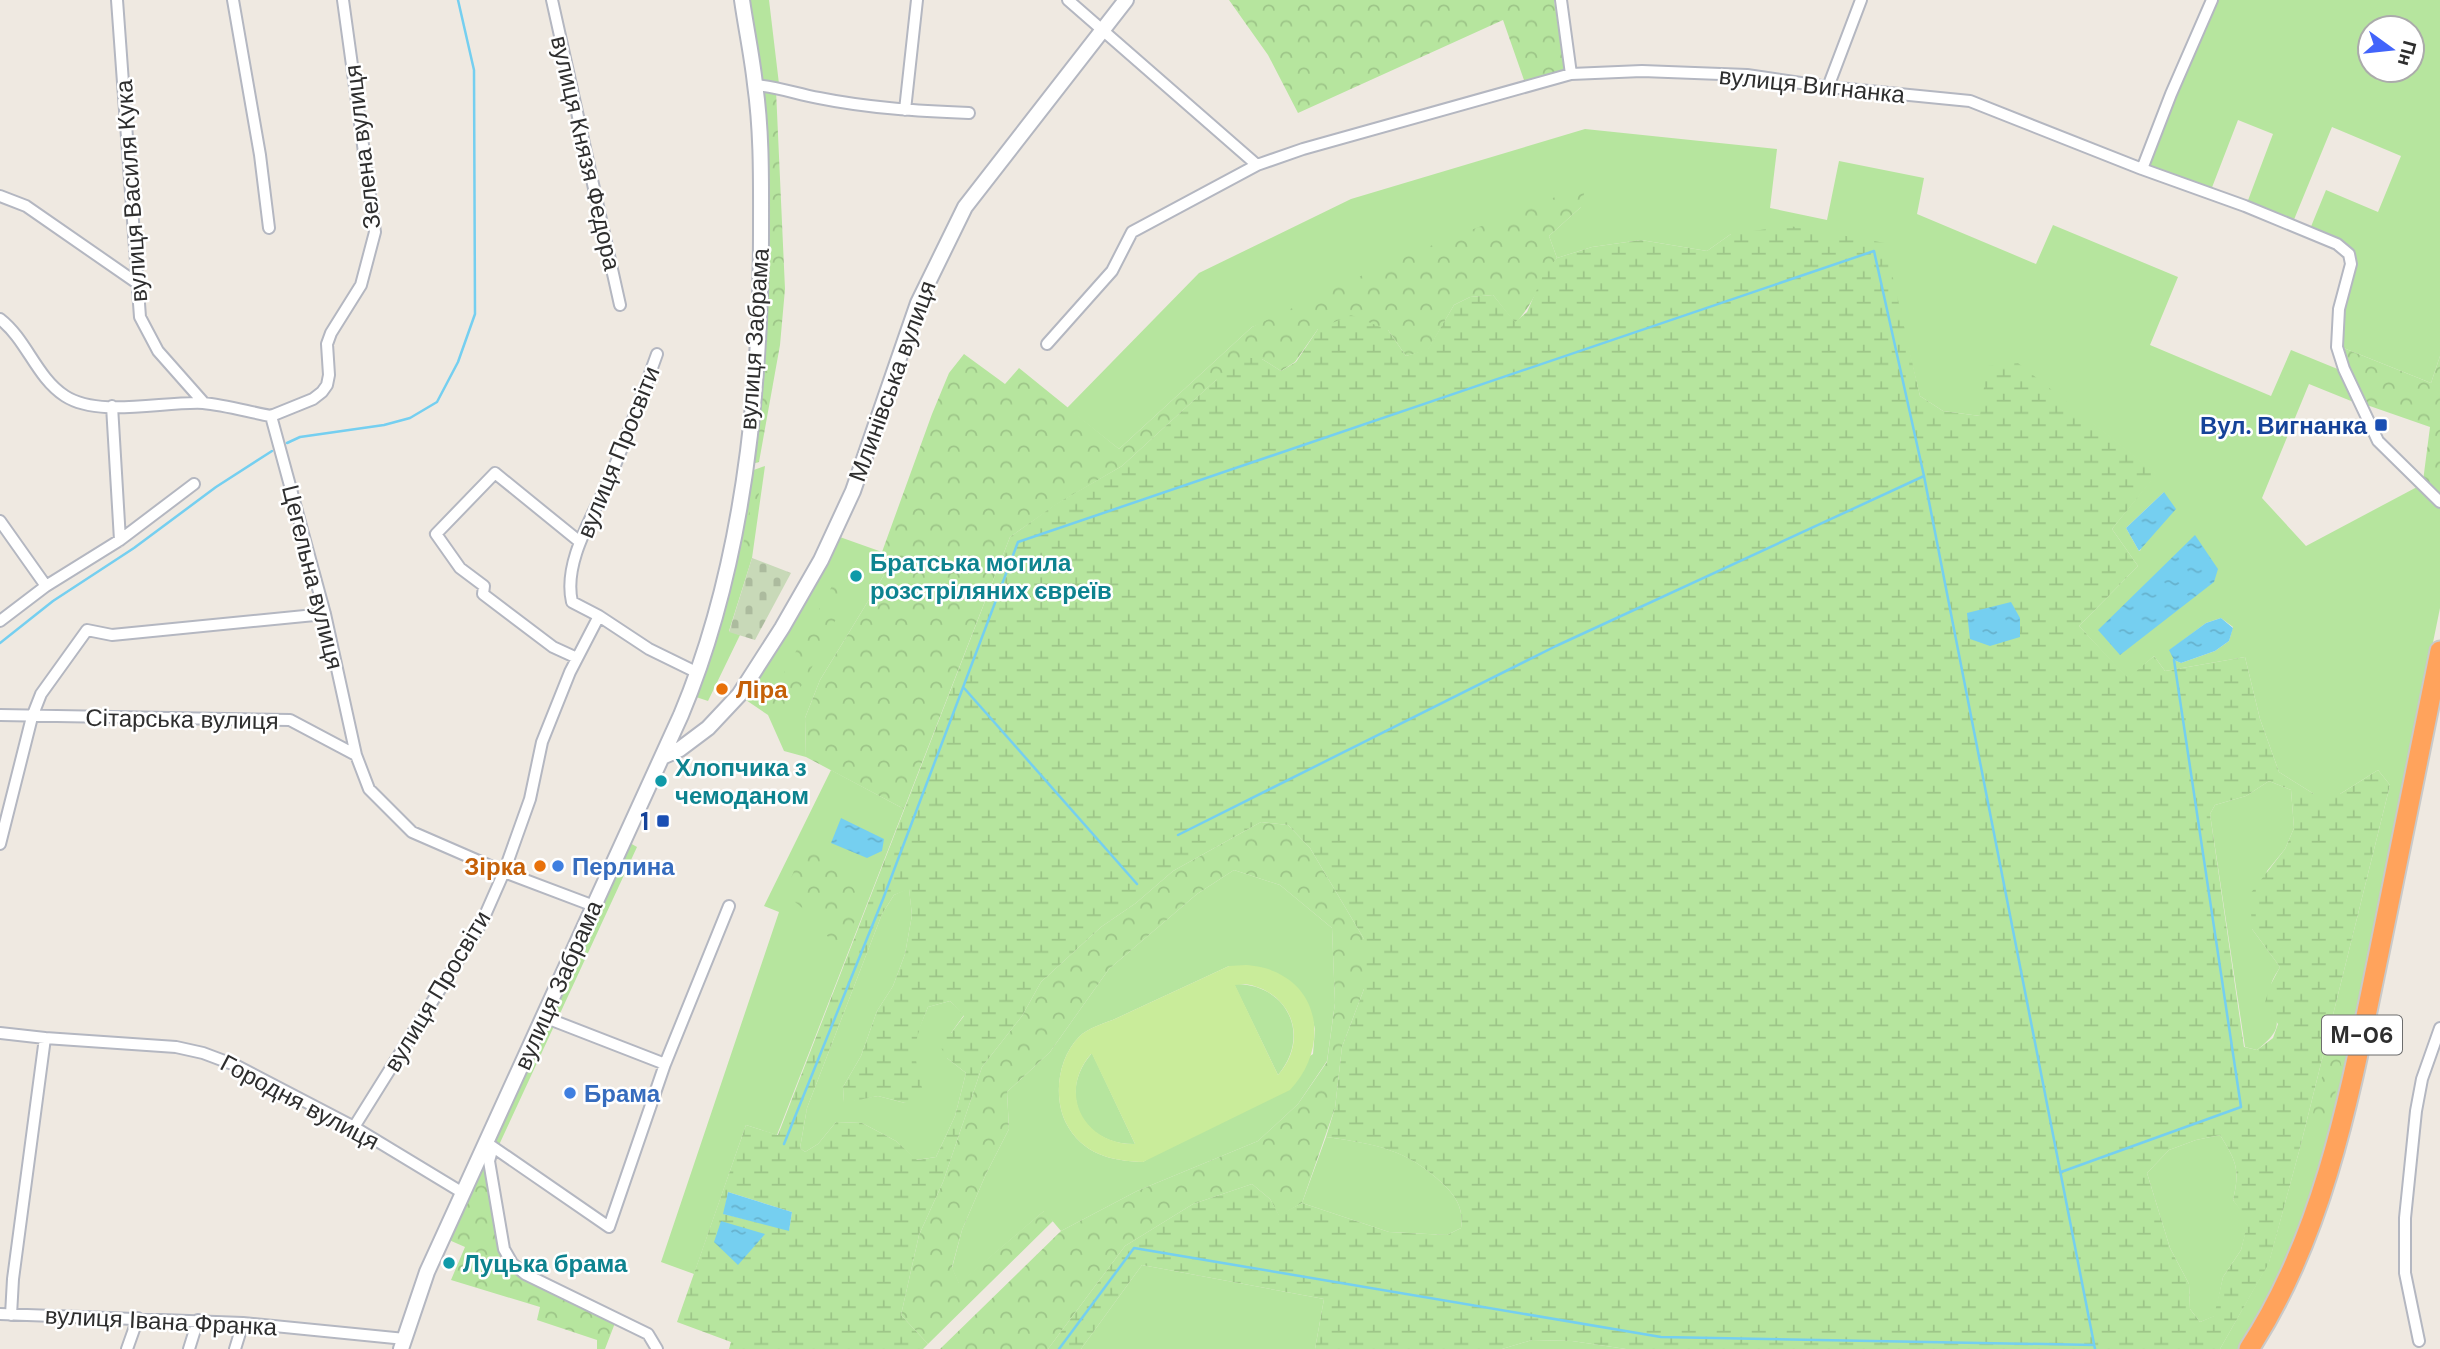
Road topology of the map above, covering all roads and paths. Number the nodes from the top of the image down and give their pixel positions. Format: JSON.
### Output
{"nodes":[{"id":1,"x":117,"y":0,"type":"edge"},
{"id":2,"x":233,"y":0,"type":"edge"},
{"id":3,"x":343,"y":0,"type":"edge"},
{"id":4,"x":552,"y":0,"type":"edge"},
{"id":5,"x":742,"y":0,"type":"edge"},
{"id":6,"x":916,"y":0,"type":"edge"},
{"id":7,"x":1068,"y":0,"type":"edge"},
{"id":8,"x":1126,"y":0,"type":"edge"},
{"id":9,"x":1561,"y":0,"type":"edge"},
{"id":10,"x":1860,"y":0,"type":"edge"},
{"id":11,"x":2212,"y":0,"type":"edge"},
{"id":12,"x":1102,"y":32,"type":"junction"},
{"id":13,"x":1570,"y":74,"type":"junction"},
{"id":14,"x":756,"y":85,"type":"junction"},
{"id":15,"x":1828,"y":87,"type":"junction"},
{"id":16,"x":905,"y":110,"type":"junction"},
{"id":17,"x":969,"y":113,"type":"dead end"},
{"id":18,"x":1257,"y":165,"type":"junction"},
{"id":19,"x":2142,"y":169,"type":"junction"},
{"id":20,"x":0,"y":196,"type":"edge"},
{"id":21,"x":269,"y":228,"type":"dead end"},
{"id":22,"x":137,"y":283,"type":"junction"},
{"id":23,"x":620,"y":305,"type":"dead end"},
{"id":24,"x":0,"y":319,"type":"edge"},
{"id":25,"x":1047,"y":344,"type":"dead end"},
{"id":26,"x":657,"y":354,"type":"dead end"},
{"id":27,"x":204,"y":403,"type":"junction"},
{"id":28,"x":112,"y":406,"type":"junction"},
{"id":29,"x":271,"y":416,"type":"junction"},
{"id":30,"x":194,"y":484,"type":"dead end"},
{"id":31,"x":2440,"y":502,"type":"edge"},
{"id":32,"x":0,"y":520,"type":"edge"},
{"id":33,"x":121,"y":540,"type":"junction"},
{"id":34,"x":580,"y":542,"type":"junction"},
{"id":35,"x":46,"y":586,"type":"junction"},
{"id":36,"x":325,"y":614,"type":"junction"},
{"id":37,"x":599,"y":616,"type":"junction"},
{"id":38,"x":0,"y":621,"type":"edge"},
{"id":39,"x":2440,"y":651,"type":"edge"},
{"id":40,"x":577,"y":658,"type":"junction"},
{"id":41,"x":698,"y":673,"type":"junction"},
{"id":42,"x":2435,"y":708,"type":"edge"},
{"id":43,"x":0,"y":715,"type":"edge"},
{"id":44,"x":32,"y":718,"type":"junction"},
{"id":45,"x":356,"y":755,"type":"junction"},
{"id":46,"x":662,"y":757,"type":"junction"},
{"id":47,"x":0,"y":844,"type":"edge"},
{"id":48,"x":504,"y":872,"type":"junction"},
{"id":49,"x":594,"y":906,"type":"junction"},
{"id":50,"x":729,"y":906,"type":"dead end"},
{"id":51,"x":544,"y":1017,"type":"junction"},
{"id":52,"x":2440,"y":1028,"type":"edge"},
{"id":53,"x":0,"y":1033,"type":"edge"},
{"id":54,"x":45,"y":1038,"type":"junction"},
{"id":55,"x":665,"y":1064,"type":"junction"},
{"id":56,"x":354,"y":1127,"type":"junction"},
{"id":57,"x":490,"y":1145,"type":"junction"},
{"id":58,"x":463,"y":1193,"type":"junction"},
{"id":59,"x":6,"y":1315,"type":"edge"},
{"id":60,"x":138,"y":1318,"type":"junction"},
{"id":61,"x":198,"y":1320,"type":"junction"},
{"id":62,"x":243,"y":1323,"type":"junction"},
{"id":63,"x":2419,"y":1341,"type":"dead end"},
{"id":64,"x":403,"y":1344,"type":"edge"},
{"id":65,"x":127,"y":1349,"type":"edge"},
{"id":66,"x":189,"y":1349,"type":"edge"},
{"id":67,"x":235,"y":1349,"type":"edge"},
{"id":68,"x":657,"y":1349,"type":"edge"},
{"id":69,"x":2249,"y":1349,"type":"edge"}],
"edges":[{"from":1,"to":22,"type":"street","name":"вулиця Василя Кука"},
{"from":2,"to":21,"type":"street"},
{"from":3,"to":29,"type":"street","name":"Зелена вулиця"},
{"from":4,"to":23,"type":"street","name":"вулиця Князя Федора"},
{"from":5,"to":14,"type":"main road","name":"вулиця Забрама"},
{"from":6,"to":16,"type":"street"},
{"from":7,"to":12,"type":"street"},
{"from":8,"to":12,"type":"main road","name":"Млинівська вулиця"},
{"from":9,"to":13,"type":"street"},
{"from":10,"to":15,"type":"street"},
{"from":11,"to":19,"type":"street"},
{"from":12,"to":18,"type":"street"},
{"from":12,"to":46,"type":"main road","name":"Млинівська вулиця"},
{"from":13,"to":15,"type":"street","name":"вулиця Вигнанка"},
{"from":13,"to":18,"type":"street","name":"вулиця Вигнанка"},
{"from":14,"to":16,"type":"street"},
{"from":14,"to":41,"type":"main road","name":"вулиця Забрама"},
{"from":15,"to":19,"type":"street","name":"вулиця Вигнанка"},
{"from":16,"to":17,"type":"street"},
{"from":18,"to":25,"type":"street","name":"вулиця Вигнанка"},
{"from":19,"to":31,"type":"street","name":"вулиця Вигнанка"},
{"from":20,"to":22,"type":"street"},
{"from":22,"to":27,"type":"street","name":"вулиця Василя Кука"},
{"from":24,"to":28,"type":"street"},
{"from":26,"to":34,"type":"street","name":"вулиця Просвіти"},
{"from":27,"to":28,"type":"street"},
{"from":27,"to":29,"type":"street"},
{"from":28,"to":33,"type":"street"},
{"from":29,"to":36,"type":"street","name":"Цегельна вулиця"},
{"from":30,"to":33,"type":"street"},
{"from":32,"to":35,"type":"street"},
{"from":33,"to":35,"type":"street"},
{"from":34,"to":37,"type":"street","name":"вулиця Просвіти"},
{"from":34,"to":40,"type":"street"},
{"from":35,"to":38,"type":"street"},
{"from":36,"to":44,"type":"street"},
{"from":36,"to":45,"type":"street","name":"Цегельна вулиця"},
{"from":37,"to":40,"type":"street","name":"вулиця Просвіти"},
{"from":37,"to":41,"type":"street","name":"вулиця Просвіти"},
{"from":39,"to":42,"type":"highway","number":"М-06"},
{"from":40,"to":48,"type":"street","name":"вулиця Просвіти"},
{"from":41,"to":46,"type":"main road","name":"вулиця Забрама"},
{"from":42,"to":69,"type":"highway","number":"М-06"},
{"from":43,"to":44,"type":"street","name":"Сітарська вулиця"},
{"from":44,"to":45,"type":"street","name":"Сітарська вулиця"},
{"from":44,"to":47,"type":"street"},
{"from":45,"to":48,"type":"street","name":"Цегельна вулиця"},
{"from":46,"to":49,"type":"main road","name":"вулиця Забрама"},
{"from":48,"to":49,"type":"street","name":"Цегельна вулиця"},
{"from":48,"to":56,"type":"street","name":"вулиця Просвіти"},
{"from":49,"to":51,"type":"main road","name":"вулиця Забрама"},
{"from":50,"to":55,"type":"street"},
{"from":51,"to":55,"type":"street"},
{"from":51,"to":57,"type":"main road","name":"вулиця Забрама"},
{"from":52,"to":63,"type":"street"},
{"from":53,"to":54,"type":"street","name":"Городня вулиця"},
{"from":54,"to":56,"type":"street","name":"Городня вулиця"},
{"from":54,"to":59,"type":"street"},
{"from":55,"to":57,"type":"street"},
{"from":56,"to":58,"type":"street","name":"Городня вулиця"},
{"from":57,"to":58,"type":"main road","name":"вулиця Забрама"},
{"from":57,"to":68,"type":"street"},
{"from":58,"to":64,"type":"main road","name":"вулиця Забрама"},
{"from":59,"to":60,"type":"street","name":"вулиця Івана Франка"},
{"from":60,"to":61,"type":"street","name":"вулиця Івана Франка"},
{"from":60,"to":65,"type":"street"},
{"from":61,"to":62,"type":"street","name":"вулиця Івана Франка"},
{"from":61,"to":66,"type":"street"},
{"from":62,"to":64,"type":"street","name":"вулиця Івана Франка"},
{"from":62,"to":67,"type":"street"}]}
